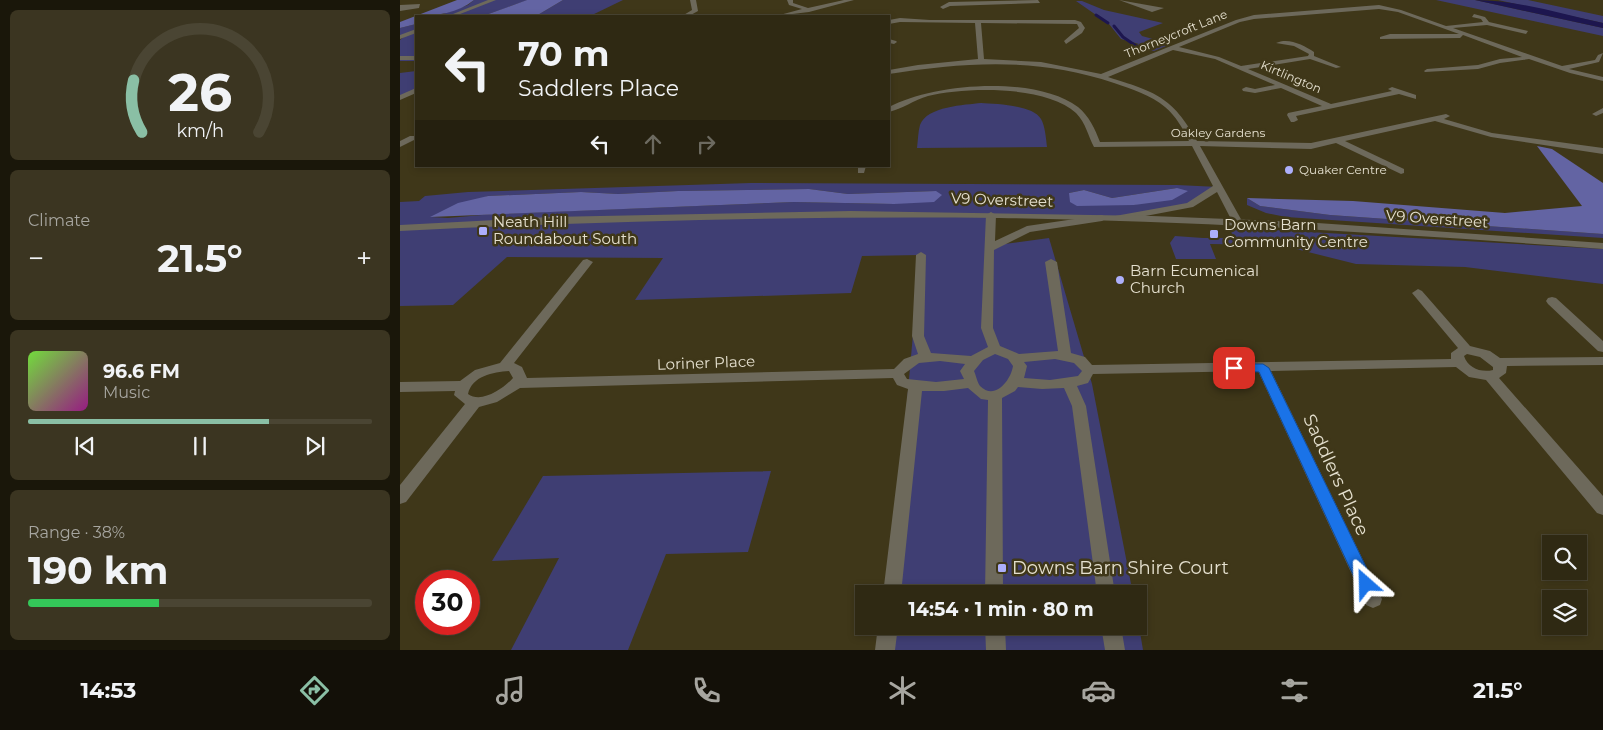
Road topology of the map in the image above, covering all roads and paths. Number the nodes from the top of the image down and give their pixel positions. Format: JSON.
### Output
{"nodes":[{"id":1,"x":493,"y":0,"type":"edge"},
{"id":2,"x":694,"y":0,"type":"edge"},
{"id":3,"x":790,"y":0,"type":"edge"},
{"id":4,"x":851,"y":0,"type":"edge"},
{"id":5,"x":1122,"y":0,"type":"edge"},
{"id":6,"x":1371,"y":0,"type":"edge"},
{"id":7,"x":978,"y":2,"type":"edge"},
{"id":8,"x":1038,"y":2,"type":"dead end"},
{"id":9,"x":944,"y":6,"type":"dead end"},
{"id":10,"x":1145,"y":6,"type":"dead end"},
{"id":11,"x":1379,"y":7,"type":"junction"},
{"id":12,"x":809,"y":10,"type":"junction"},
{"id":13,"x":454,"y":15,"type":"edge"},
{"id":14,"x":687,"y":15,"type":"edge"},
{"id":15,"x":784,"y":15,"type":"edge"},
{"id":16,"x":1474,"y":16,"type":"dead end"},
{"id":17,"x":890,"y":22,"type":"edge"},
{"id":18,"x":978,"y":22,"type":"junction"},
{"id":19,"x":1487,"y":23,"type":"junction"},
{"id":20,"x":1443,"y":27,"type":"junction"},
{"id":21,"x":415,"y":31,"type":"edge"},
{"id":22,"x":1526,"y":32,"type":"dead end"},
{"id":23,"x":1465,"y":35,"type":"junction"},
{"id":24,"x":402,"y":37,"type":"edge"},
{"id":25,"x":1382,"y":38,"type":"dead end"},
{"id":26,"x":1301,"y":40,"type":"dead end"},
{"id":27,"x":1066,"y":42,"type":"dead end"},
{"id":28,"x":1289,"y":42,"type":"junction"},
{"id":29,"x":1279,"y":43,"type":"dead end"},
{"id":30,"x":1174,"y":48,"type":"junction"},
{"id":31,"x":1603,"y":55,"type":"edge"},
{"id":32,"x":1311,"y":57,"type":"junction"},
{"id":33,"x":400,"y":58,"type":"edge"},
{"id":34,"x":415,"y":58,"type":"edge"},
{"id":35,"x":1530,"y":58,"type":"junction"},
{"id":36,"x":981,"y":61,"type":"junction"},
{"id":37,"x":1346,"y":66,"type":"dead end"},
{"id":38,"x":1338,"y":67,"type":"junction"},
{"id":39,"x":1242,"y":68,"type":"junction"},
{"id":40,"x":1560,"y":68,"type":"junction"},
{"id":41,"x":1329,"y":69,"type":"dead end"},
{"id":42,"x":1427,"y":71,"type":"dead end"},
{"id":43,"x":890,"y":72,"type":"edge"},
{"id":44,"x":1103,"y":76,"type":"junction"},
{"id":45,"x":1603,"y":79,"type":"edge"},
{"id":46,"x":1282,"y":86,"type":"junction"},
{"id":47,"x":1387,"y":87,"type":"dead end"},
{"id":48,"x":1246,"y":89,"type":"dead end"},
{"id":49,"x":415,"y":90,"type":"edge"},
{"id":50,"x":1398,"y":92,"type":"junction"},
{"id":51,"x":1414,"y":97,"type":"dead end"},
{"id":52,"x":400,"y":98,"type":"edge"},
{"id":53,"x":1331,"y":107,"type":"junction"},
{"id":54,"x":890,"y":109,"type":"edge"},
{"id":55,"x":1446,"y":116,"type":"dead end"},
{"id":56,"x":1437,"y":119,"type":"junction"},
{"id":57,"x":1294,"y":120,"type":"dead end"},
{"id":58,"x":413,"y":138,"type":"dead end"},
{"id":59,"x":1339,"y":141,"type":"junction"},
{"id":60,"x":400,"y":144,"type":"edge"},
{"id":61,"x":1195,"y":144,"type":"junction"},
{"id":62,"x":1603,"y":151,"type":"edge"},
{"id":63,"x":1401,"y":171,"type":"dead end"},
{"id":64,"x":1219,"y":187,"type":"junction"},
{"id":65,"x":991,"y":215,"type":"junction"},
{"id":66,"x":1102,"y":218,"type":"junction"},
{"id":67,"x":1116,"y":218,"type":"junction"},
{"id":68,"x":1237,"y":221,"type":"junction"},
{"id":69,"x":403,"y":228,"type":"edge"},
{"id":70,"x":1603,"y":246,"type":"edge"},
{"id":71,"x":989,"y":248,"type":"junction"},
{"id":72,"x":921,"y":255,"type":"dead end"},
{"id":73,"x":587,"y":262,"type":"dead end"},
{"id":74,"x":1051,"y":262,"type":"dead end"},
{"id":75,"x":1418,"y":293,"type":"dead end"},
{"id":76,"x":1552,"y":300,"type":"dead end"},
{"id":77,"x":1603,"y":348,"type":"edge"},
{"id":78,"x":995,"y":349,"type":"junction"},
{"id":79,"x":1466,"y":350,"type":"junction"},
{"id":80,"x":1064,"y":356,"type":"junction"},
{"id":81,"x":926,"y":358,"type":"junction"},
{"id":82,"x":1016,"y":359,"type":"junction"},
{"id":83,"x":973,"y":361,"type":"junction"},
{"id":84,"x":1603,"y":361,"type":"edge"},
{"id":85,"x":1497,"y":362,"type":"junction"},
{"id":86,"x":1459,"y":363,"type":"junction"},
{"id":87,"x":504,"y":367,"type":"junction"},
{"id":88,"x":1263,"y":368,"type":"junction"},
{"id":89,"x":1089,"y":370,"type":"junction"},
{"id":90,"x":897,"y":373,"type":"junction"},
{"id":91,"x":1490,"y":376,"type":"junction"},
{"id":92,"x":1017,"y":382,"type":"junction"},
{"id":93,"x":970,"y":383,"type":"junction"},
{"id":94,"x":517,"y":384,"type":"junction"},
{"id":95,"x":1069,"y":384,"type":"junction"},
{"id":96,"x":464,"y":386,"type":"junction"},
{"id":97,"x":400,"y":387,"type":"edge"},
{"id":98,"x":915,"y":387,"type":"junction"},
{"id":99,"x":995,"y":396,"type":"junction"},
{"id":100,"x":475,"y":402,"type":"junction"},
{"id":101,"x":400,"y":497,"type":"edge"},
{"id":102,"x":1603,"y":508,"type":"edge"},
{"id":103,"x":893,"y":585,"type":"edge"},
{"id":104,"x":994,"y":585,"type":"edge"},
{"id":105,"x":1105,"y":585,"type":"edge"},
{"id":106,"x":1373,"y":599,"type":"dead end"},
{"id":107,"x":887,"y":635,"type":"edge"},
{"id":108,"x":995,"y":635,"type":"edge"},
{"id":109,"x":1112,"y":635,"type":"edge"},
{"id":110,"x":885,"y":650,"type":"edge"},
{"id":111,"x":996,"y":650,"type":"edge"},
{"id":112,"x":1115,"y":650,"type":"edge"}],
"edges":[{"from":1,"to":13,"type":"street"},
{"from":2,"to":14,"type":"street"},
{"from":3,"to":12,"type":"street"},
{"from":4,"to":12,"type":"street"},
{"from":5,"to":10,"type":"street"},
{"from":6,"to":11,"type":"street"},
{"from":7,"to":8,"type":"street"},
{"from":7,"to":9,"type":"street"},
{"from":11,"to":20,"type":"street"},
{"from":11,"to":30,"type":"street","name":"Thorneycroft Lane"},
{"from":12,"to":15,"type":"street"},
{"from":16,"to":19,"type":"street"},
{"from":17,"to":18,"type":"street"},
{"from":18,"to":27,"type":"street"},
{"from":18,"to":36,"type":"street"},
{"from":19,"to":20,"type":"street"},
{"from":19,"to":22,"type":"street"},
{"from":20,"to":23,"type":"street"},
{"from":21,"to":24,"type":"street"},
{"from":23,"to":25,"type":"street"},
{"from":23,"to":35,"type":"street"},
{"from":26,"to":28,"type":"street","name":"Kirtlington"},
{"from":28,"to":29,"type":"street","name":"Kirtlington"},
{"from":28,"to":32,"type":"street","name":"Kirtlington"},
{"from":30,"to":39,"type":"street","name":"Kirtlington"},
{"from":30,"to":44,"type":"street","name":"Thorneycroft Lane"},
{"from":31,"to":40,"type":"street"},
{"from":32,"to":38,"type":"street","name":"Kirtlington"},
{"from":32,"to":39,"type":"street","name":"Kirtlington"},
{"from":33,"to":34,"type":"street"},
{"from":35,"to":40,"type":"street"},
{"from":35,"to":42,"type":"street"},
{"from":36,"to":43,"type":"street"},
{"from":36,"to":44,"type":"street"},
{"from":37,"to":38,"type":"street","name":"Kirtlington"},
{"from":38,"to":41,"type":"street","name":"Kirtlington"},
{"from":39,"to":46,"type":"street","name":"Kirtlington"},
{"from":40,"to":45,"type":"street"},
{"from":44,"to":61,"type":"street"},
{"from":46,"to":48,"type":"street"},
{"from":46,"to":53,"type":"street","name":"Kirtlington"},
{"from":47,"to":50,"type":"street","name":"Kirtlington"},
{"from":49,"to":52,"type":"street"},
{"from":50,"to":51,"type":"street","name":"Kirtlington"},
{"from":50,"to":53,"type":"street","name":"Kirtlington"},
{"from":53,"to":57,"type":"street","name":"Kirtlington"},
{"from":54,"to":61,"type":"street","name":"Oakley Gardens"},
{"from":55,"to":56,"type":"street","name":"Oakley Gardens"},
{"from":56,"to":59,"type":"street","name":"Oakley Gardens"},
{"from":56,"to":62,"type":"street","name":"Oakley Gardens"},
{"from":58,"to":60,"type":"street"},
{"from":59,"to":61,"type":"street","name":"Oakley Gardens"},
{"from":59,"to":63,"type":"street"},
{"from":61,"to":64,"type":"street"},
{"from":64,"to":67,"type":"street"},
{"from":64,"to":68,"type":"street"},
{"from":65,"to":66,"type":"street","name":"V9 Overstreet"},
{"from":65,"to":69,"type":"street","name":"V9 Overstreet"},
{"from":65,"to":71,"type":"street"},
{"from":66,"to":67,"type":"street","name":"V9 Overstreet"},
{"from":66,"to":71,"type":"street"},
{"from":67,"to":68,"type":"street","name":"V9 Overstreet"},
{"from":68,"to":70,"type":"street","name":"V9 Overstreet"},
{"from":71,"to":78,"type":"street"},
{"from":72,"to":81,"type":"street"},
{"from":73,"to":87,"type":"street"},
{"from":74,"to":80,"type":"street"},
{"from":75,"to":79,"type":"street"},
{"from":76,"to":77,"type":"street"},
{"from":78,"to":82,"type":"street"},
{"from":78,"to":83,"type":"street"},
{"from":79,"to":85,"type":"street"},
{"from":79,"to":86,"type":"street"},
{"from":80,"to":82,"type":"street"},
{"from":80,"to":89,"type":"street"},
{"from":81,"to":83,"type":"street"},
{"from":81,"to":90,"type":"street"},
{"from":82,"to":92,"type":"street"},
{"from":83,"to":93,"type":"street"},
{"from":84,"to":85,"type":"street"},
{"from":85,"to":91,"type":"street"},
{"from":86,"to":88,"type":"street"},
{"from":86,"to":91,"type":"street"},
{"from":87,"to":94,"type":"street"},
{"from":87,"to":96,"type":"street"},
{"from":88,"to":89,"type":"street"},
{"from":88,"to":106,"type":"street","name":"Saddlers Place"},
{"from":89,"to":95,"type":"street"},
{"from":90,"to":94,"type":"street","name":"Loriner Place"},
{"from":90,"to":98,"type":"street"},
{"from":91,"to":102,"type":"street"},
{"from":92,"to":95,"type":"street"},
{"from":92,"to":99,"type":"street"},
{"from":93,"to":98,"type":"street"},
{"from":93,"to":99,"type":"street"},
{"from":94,"to":100,"type":"street"},
{"from":95,"to":105,"type":"street"},
{"from":96,"to":97,"type":"street"},
{"from":96,"to":100,"type":"street"},
{"from":98,"to":103,"type":"street"},
{"from":99,"to":104,"type":"street"},
{"from":100,"to":101,"type":"street"},
{"from":107,"to":110,"type":"street"},
{"from":108,"to":111,"type":"street"},
{"from":109,"to":112,"type":"street"}]}
